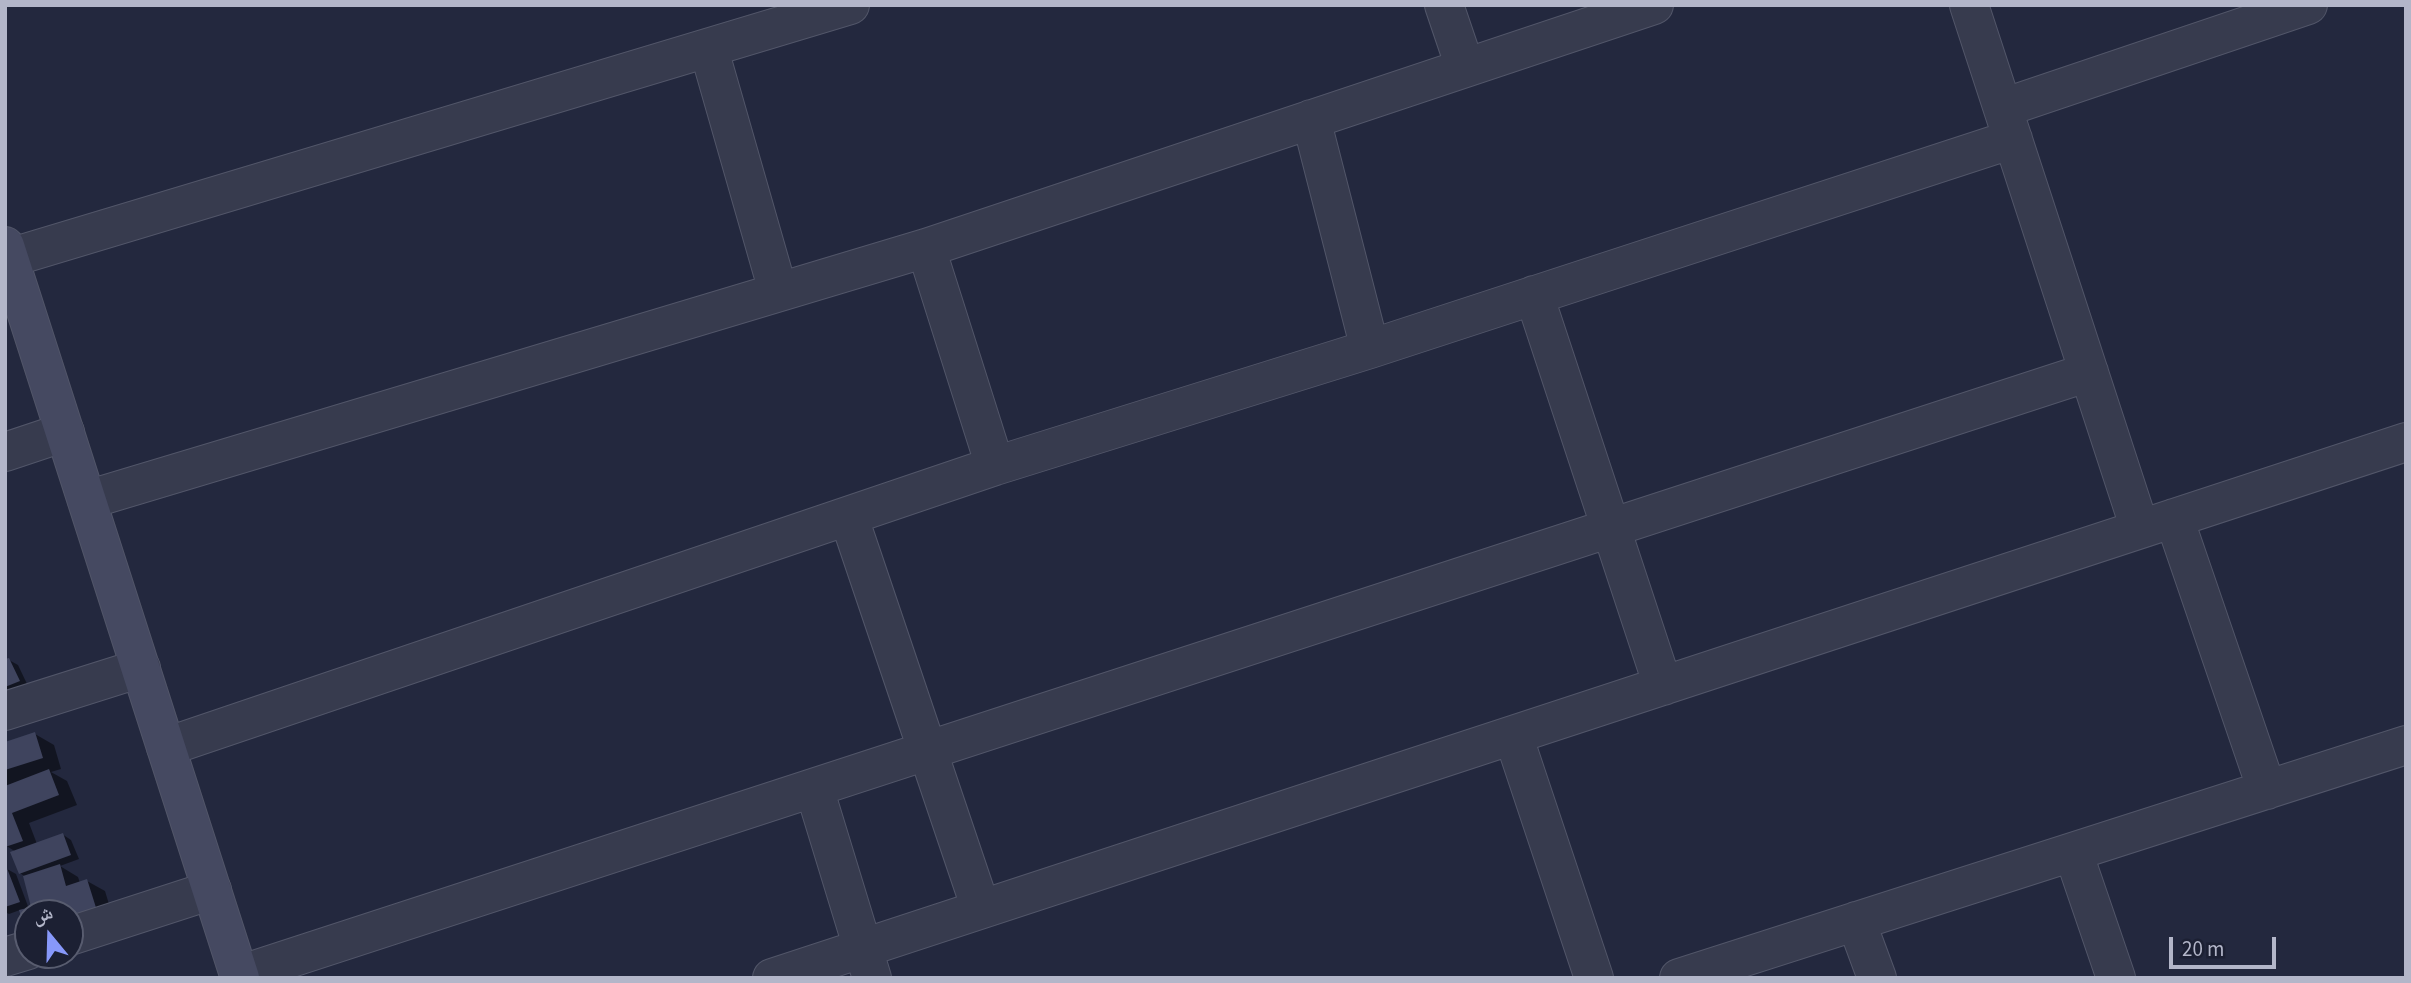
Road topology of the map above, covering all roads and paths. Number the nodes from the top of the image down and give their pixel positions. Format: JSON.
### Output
{"nodes":[{"id":1,"x":850,"y":5,"type":"edge"},
{"id":2,"x":1444,"y":5,"type":"edge"},
{"id":3,"x":1654,"y":5,"type":"edge"},
{"id":4,"x":1969,"y":5,"type":"edge"},
{"id":5,"x":2308,"y":5,"type":"edge"},
{"id":6,"x":709,"y":50,"type":"junction"},
{"id":7,"x":1465,"y":67,"type":"junction"},
{"id":8,"x":1311,"y":119,"type":"junction"},
{"id":9,"x":2008,"y":124,"type":"junction"},
{"id":10,"x":926,"y":248,"type":"junction"},
{"id":11,"x":7,"y":252,"type":"edge"},
{"id":12,"x":778,"y":291,"type":"junction"},
{"id":13,"x":1534,"y":295,"type":"junction"},
{"id":14,"x":1370,"y":349,"type":"junction"},
{"id":15,"x":2089,"y":372,"type":"junction"},
{"id":16,"x":65,"y":432,"type":"junction"},
{"id":17,"x":2406,"y":442,"type":"edge"},
{"id":18,"x":5,"y":452,"type":"edge"},
{"id":19,"x":995,"y":466,"type":"junction"},
{"id":20,"x":87,"y":500,"type":"junction"},
{"id":21,"x":849,"y":518,"type":"junction"},
{"id":22,"x":2157,"y":524,"type":"junction"},
{"id":23,"x":1612,"y":527,"type":"junction"},
{"id":24,"x":141,"y":668,"type":"junction"},
{"id":25,"x":1663,"y":685,"type":"junction"},
{"id":26,"x":5,"y":711,"type":"edge"},
{"id":27,"x":1513,"y":735,"type":"junction"},
{"id":28,"x":2406,"y":745,"type":"edge"},
{"id":29,"x":166,"y":747,"type":"junction"},
{"id":30,"x":929,"y":750,"type":"junction"},
{"id":31,"x":814,"y":788,"type":"junction"},
{"id":32,"x":2267,"y":790,"type":"junction"},
{"id":33,"x":2073,"y":852,"type":"junction"},
{"id":34,"x":212,"y":890,"type":"junction"},
{"id":35,"x":981,"y":909,"type":"junction"},
{"id":36,"x":1856,"y":921,"type":"junction"},
{"id":37,"x":84,"y":931,"type":"edge"},
{"id":38,"x":867,"y":963,"type":"edge"},
{"id":39,"x":240,"y":976,"type":"edge"},
{"id":40,"x":772,"y":978,"type":"edge"},
{"id":41,"x":1594,"y":978,"type":"edge"},
{"id":42,"x":1679,"y":978,"type":"edge"},
{"id":43,"x":1877,"y":978,"type":"edge"},
{"id":44,"x":2116,"y":978,"type":"edge"}],
"edges":[{"from":1,"to":6,"type":"street"},
{"from":2,"to":7,"type":"street"},
{"from":3,"to":7,"type":"street"},
{"from":4,"to":9,"type":"street"},
{"from":5,"to":9,"type":"street"},
{"from":6,"to":11,"type":"street"},
{"from":6,"to":12,"type":"street"},
{"from":7,"to":8,"type":"street"},
{"from":8,"to":10,"type":"street"},
{"from":8,"to":14,"type":"street"},
{"from":9,"to":13,"type":"street"},
{"from":9,"to":15,"type":"street"},
{"from":10,"to":12,"type":"street"},
{"from":10,"to":19,"type":"street"},
{"from":11,"to":16,"type":"street"},
{"from":12,"to":20,"type":"street"},
{"from":13,"to":14,"type":"street"},
{"from":13,"to":23,"type":"street"},
{"from":14,"to":19,"type":"street"},
{"from":15,"to":22,"type":"street"},
{"from":15,"to":23,"type":"street"},
{"from":16,"to":18,"type":"street"},
{"from":16,"to":20,"type":"street"},
{"from":17,"to":22,"type":"street"},
{"from":19,"to":21,"type":"street"},
{"from":20,"to":24,"type":"street"},
{"from":21,"to":29,"type":"street"},
{"from":21,"to":30,"type":"street"},
{"from":22,"to":25,"type":"street"},
{"from":22,"to":32,"type":"street"},
{"from":23,"to":25,"type":"street"},
{"from":23,"to":30,"type":"street"},
{"from":24,"to":26,"type":"street"},
{"from":24,"to":29,"type":"street"},
{"from":25,"to":27,"type":"street"},
{"from":27,"to":35,"type":"street"},
{"from":27,"to":41,"type":"street"},
{"from":28,"to":32,"type":"street"},
{"from":29,"to":34,"type":"street"},
{"from":30,"to":31,"type":"street"},
{"from":30,"to":35,"type":"street"},
{"from":31,"to":38,"type":"street"},
{"from":31,"to":39,"type":"street"},
{"from":32,"to":33,"type":"street"},
{"from":33,"to":36,"type":"street"},
{"from":33,"to":44,"type":"street"},
{"from":34,"to":37,"type":"street"},
{"from":34,"to":39,"type":"street"},
{"from":35,"to":38,"type":"street"},
{"from":36,"to":42,"type":"street"},
{"from":36,"to":43,"type":"street"},
{"from":38,"to":40,"type":"street"}]}
